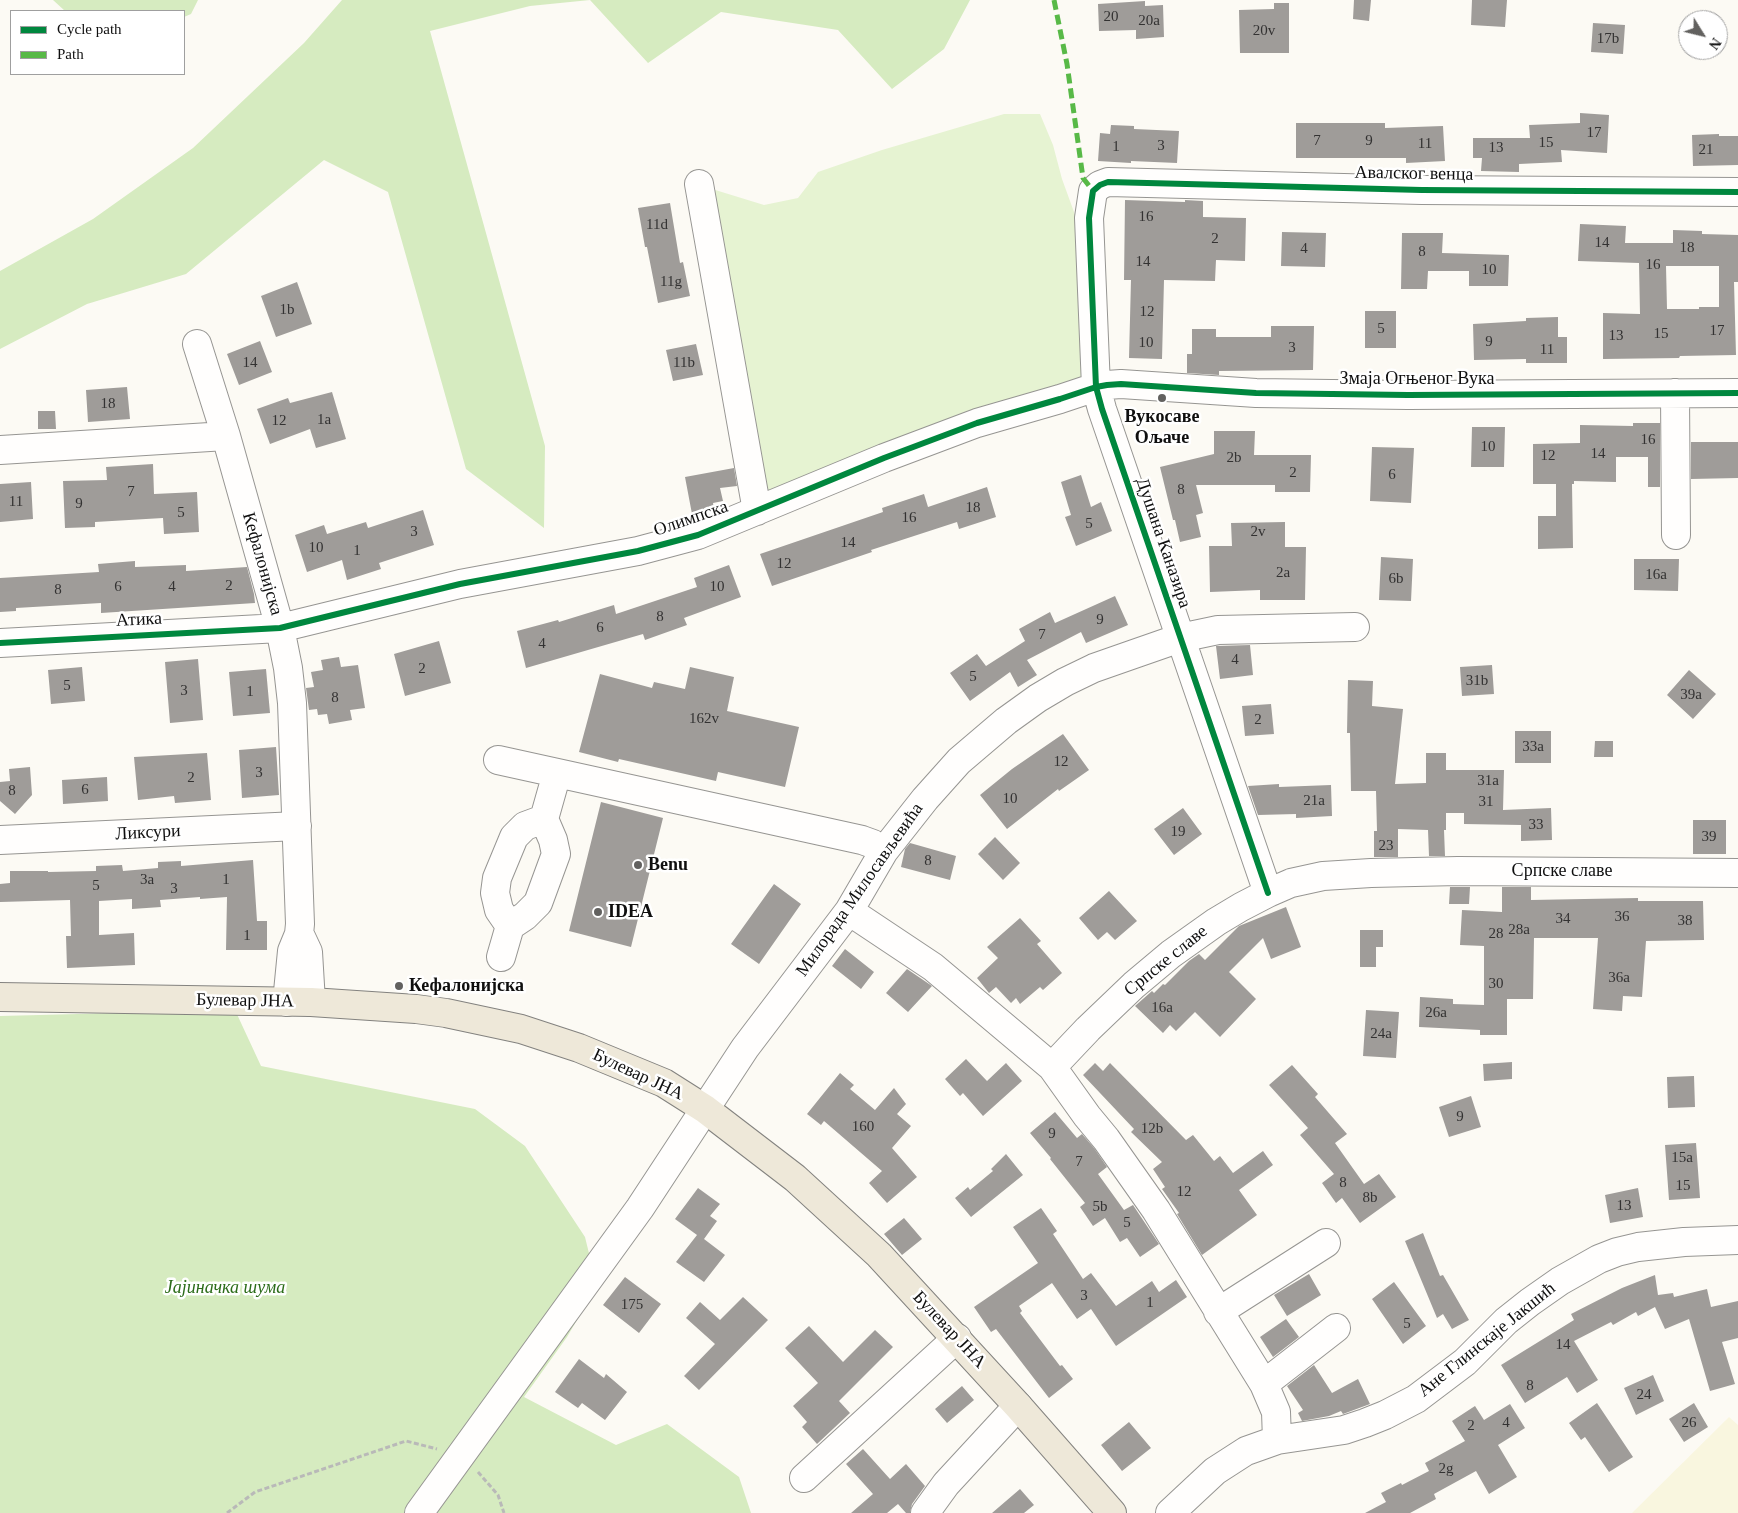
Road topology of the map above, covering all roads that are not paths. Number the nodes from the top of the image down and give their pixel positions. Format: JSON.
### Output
{"nodes":[{"id":1,"x":699,"y":184,"type":"dead end"},
{"id":2,"x":1093,"y":191,"type":"joint"},
{"id":3,"x":1738,"y":192,"type":"edge"},
{"id":4,"x":197,"y":344,"type":"dead end"},
{"id":5,"x":1096,"y":387,"type":"junction"},
{"id":6,"x":1675,"y":393,"type":"junction"},
{"id":7,"x":1738,"y":393,"type":"edge"},
{"id":8,"x":226,"y":436,"type":"junction"},
{"id":9,"x":0,"y":450,"type":"edge"},
{"id":10,"x":757,"y":511,"type":"junction"},
{"id":11,"x":1676,"y":535,"type":"dead end"},
{"id":12,"x":1355,"y":626,"type":"dead end"},
{"id":13,"x":280,"y":628,"type":"junction"},
{"id":14,"x":1180,"y":638,"type":"junction"},
{"id":15,"x":0,"y":643,"type":"edge"},
{"id":16,"x":498,"y":760,"type":"dead end"},
{"id":17,"x":558,"y":773,"type":"junction"},
{"id":18,"x":544,"y":819,"type":"junction"},
{"id":19,"x":297,"y":826,"type":"junction"},
{"id":20,"x":0,"y":840,"type":"edge"},
{"id":21,"x":884,"y":851,"type":"junction"},
{"id":22,"x":1738,"y":872,"type":"edge"},
{"id":23,"x":1268,"y":893,"type":"junction"},
{"id":24,"x":848,"y":911,"type":"junction"},
{"id":25,"x":510,"y":926,"type":"junction"},
{"id":26,"x":501,"y":957,"type":"dead end"},
{"id":27,"x":0,"y":996,"type":"edge"},
{"id":28,"x":299,"y":1002,"type":"junction"},
{"id":29,"x":1052,"y":1067,"type":"junction"},
{"id":30,"x":704,"y":1109,"type":"junction"},
{"id":31,"x":1738,"y":1240,"type":"edge"},
{"id":32,"x":1326,"y":1242,"type":"dead end"},
{"id":33,"x":1218,"y":1312,"type":"junction"},
{"id":34,"x":1336,"y":1328,"type":"dead end"},
{"id":35,"x":957,"y":1338,"type":"junction"},
{"id":36,"x":1264,"y":1384,"type":"junction"},
{"id":37,"x":1018,"y":1406,"type":"junction"},
{"id":38,"x":1277,"y":1440,"type":"junction"},
{"id":39,"x":804,"y":1478,"type":"dead end"},
{"id":40,"x":419,"y":1513,"type":"edge"},
{"id":41,"x":925,"y":1513,"type":"edge"},
{"id":42,"x":1112,"y":1513,"type":"edge"},
{"id":43,"x":1170,"y":1513,"type":"edge"}],
"edges":[{"from":1,"to":10,"type":"street"},
{"from":2,"to":3,"type":"street","name":"Авалског венца"},
{"from":2,"to":5,"type":"street","name":"Душана Каназира"},
{"from":4,"to":8,"type":"street","name":"Кефалонијска"},
{"from":5,"to":6,"type":"street","name":"Змаја Огњеног Вука"},
{"from":5,"to":10,"type":"street","name":"Олимпска"},
{"from":5,"to":14,"type":"street","name":"Душана Каназира"},
{"from":6,"to":7,"type":"street","name":"Змаја Огњеног Вука"},
{"from":6,"to":11,"type":"street"},
{"from":8,"to":9,"type":"street"},
{"from":8,"to":13,"type":"street","name":"Кефалонијска"},
{"from":10,"to":13,"type":"street","name":"Олимпска"},
{"from":12,"to":14,"type":"street","name":"Милорада Милосављевића"},
{"from":13,"to":15,"type":"street","name":"Атика"},
{"from":13,"to":19,"type":"street","name":"Кефалонијска"},
{"from":14,"to":21,"type":"street","name":"Милорада Милосављевића"},
{"from":14,"to":23,"type":"street","name":"Душана Каназира"},
{"from":16,"to":17,"type":"street"},
{"from":17,"to":18,"type":"street"},
{"from":17,"to":21,"type":"street"},
{"from":18,"to":25,"type":"street"},
{"from":18,"to":25,"type":"street"},
{"from":19,"to":20,"type":"street","name":"Ликсури"},
{"from":19,"to":28,"type":"street","name":"Кефалонијска"},
{"from":21,"to":24,"type":"street","name":"Милорада Милосављевића"},
{"from":22,"to":23,"type":"street","name":"Српске славе"},
{"from":23,"to":29,"type":"street","name":"Српске славе"},
{"from":24,"to":29,"type":"street"},
{"from":24,"to":30,"type":"street","name":"Милорада Милосављевића"},
{"from":25,"to":26,"type":"street"},
{"from":27,"to":28,"type":"main road","name":"Булевар ЈНА"},
{"from":28,"to":30,"type":"main road","name":"Булевар ЈНА"},
{"from":29,"to":33,"type":"street"},
{"from":30,"to":35,"type":"main road","name":"Булевар ЈНА"},
{"from":30,"to":40,"type":"street","name":"Милорада Милосављевића"},
{"from":31,"to":38,"type":"street","name":"Ане Глинскаје Јакшић"},
{"from":32,"to":33,"type":"street"},
{"from":33,"to":36,"type":"street"},
{"from":34,"to":36,"type":"street"},
{"from":35,"to":37,"type":"main road","name":"Булевар ЈНА"},
{"from":35,"to":39,"type":"street"},
{"from":36,"to":38,"type":"street"},
{"from":37,"to":41,"type":"street"},
{"from":37,"to":42,"type":"main road","name":"Булевар ЈНА"},
{"from":38,"to":43,"type":"street","name":"Ане Глинскаје Јакшић"}]}
